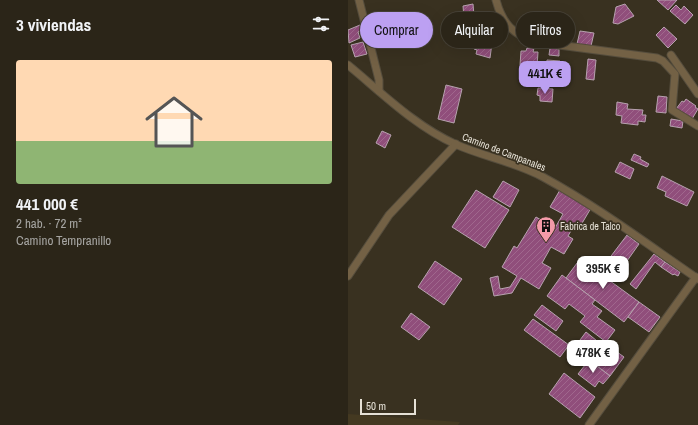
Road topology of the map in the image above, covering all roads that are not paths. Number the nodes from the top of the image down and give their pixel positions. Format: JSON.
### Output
{"nodes":[{"id":1,"x":358,"y":0,"type":"edge"},
{"id":2,"x":496,"y":0,"type":"edge"},
{"id":3,"x":671,"y":55,"type":"dead end"},
{"id":4,"x":348,"y":65,"type":"edge"},
{"id":5,"x":379,"y":91,"type":"junction"},
{"id":6,"x":698,"y":94,"type":"edge"},
{"id":7,"x":698,"y":126,"type":"edge"},
{"id":8,"x":456,"y":144,"type":"junction"},
{"id":9,"x":348,"y":276,"type":"edge"},
{"id":10,"x":697,"y":278,"type":"edge"},
{"id":11,"x":589,"y":425,"type":"edge"}],
"edges":[{"from":1,"to":5,"type":"street"},
{"from":2,"to":7,"type":"street"},
{"from":3,"to":6,"type":"street"},
{"from":4,"to":5,"type":"street","name":"Camino de Campanales"},
{"from":5,"to":8,"type":"street","name":"Camino de Campanales"},
{"from":8,"to":9,"type":"street"},
{"from":8,"to":10,"type":"street","name":"Camino de Campanales"},
{"from":10,"to":11,"type":"street"}]}
